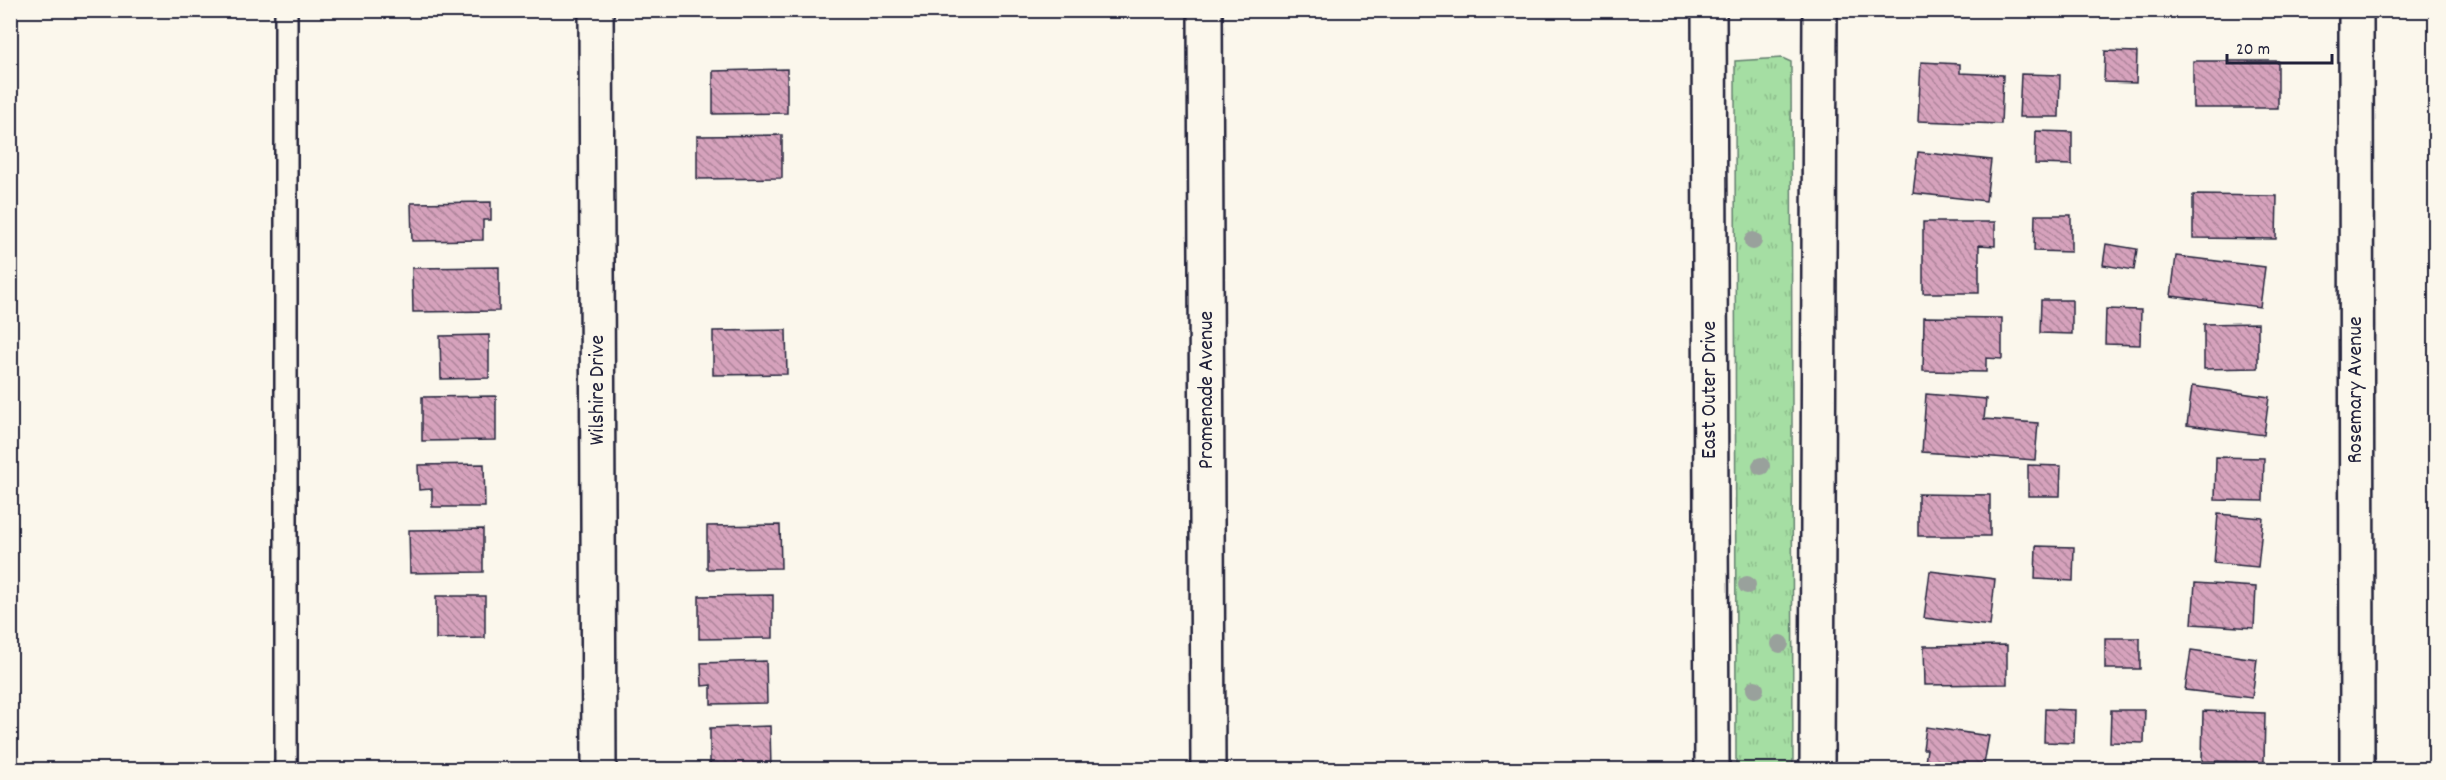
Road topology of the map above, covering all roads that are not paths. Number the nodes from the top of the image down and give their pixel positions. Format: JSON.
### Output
{"nodes":[{"id":1,"x":286,"y":10,"type":"edge"},
{"id":2,"x":596,"y":10,"type":"edge"},
{"id":3,"x":1205,"y":10,"type":"edge"},
{"id":4,"x":1709,"y":10,"type":"edge"},
{"id":5,"x":1820,"y":10,"type":"edge"},
{"id":6,"x":2356,"y":10,"type":"edge"},
{"id":7,"x":286,"y":770,"type":"edge"},
{"id":8,"x":599,"y":770,"type":"edge"},
{"id":9,"x":1208,"y":770,"type":"edge"},
{"id":10,"x":1712,"y":770,"type":"edge"},
{"id":11,"x":1817,"y":770,"type":"edge"},
{"id":12,"x":2357,"y":770,"type":"edge"}],
"edges":[{"from":1,"to":7,"type":"lane"},
{"from":2,"to":8,"type":"street","name":"Wilshire Drive"},
{"from":3,"to":9,"type":"street","name":"Promenade Avenue"},
{"from":4,"to":10,"type":"street","name":"East Outer Drive"},
{"from":5,"to":11,"type":"street"},
{"from":6,"to":12,"type":"street","name":"Rosemary Avenue"}]}
